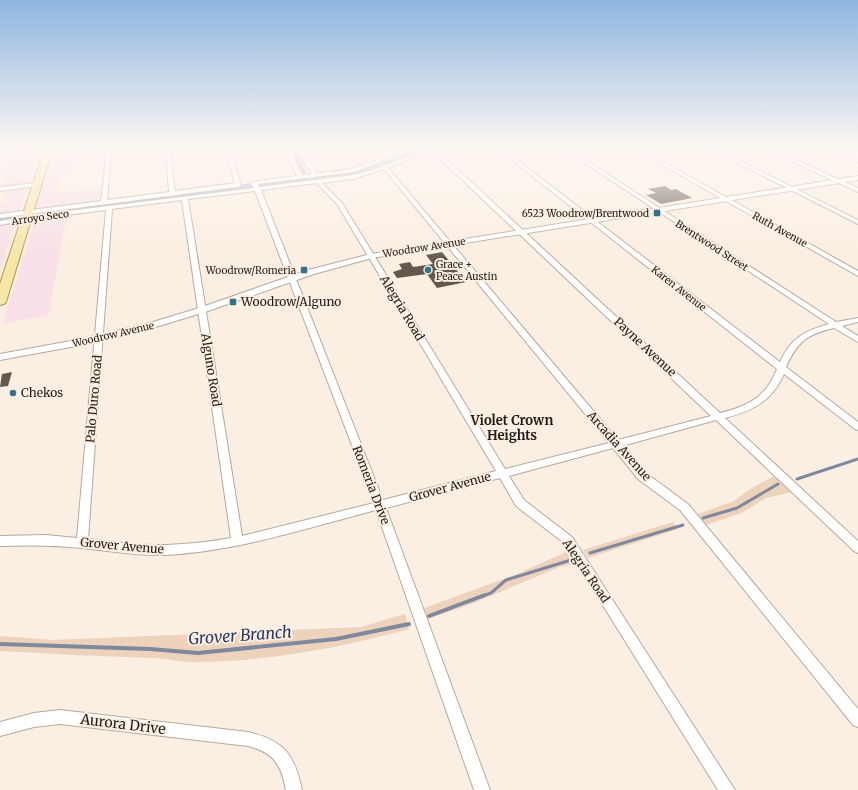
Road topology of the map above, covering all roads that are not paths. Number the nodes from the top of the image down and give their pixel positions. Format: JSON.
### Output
{"nodes":[{"id":1,"x":256,"y":186,"type":"edge"},
{"id":2,"x":19,"y":187,"type":"edge"},
{"id":3,"x":36,"y":187,"type":"edge"},
{"id":4,"x":105,"y":187,"type":"edge"},
{"id":5,"x":171,"y":187,"type":"edge"},
{"id":6,"x":223,"y":187,"type":"edge"},
{"id":7,"x":251,"y":187,"type":"edge"},
{"id":8,"x":322,"y":187,"type":"edge"},
{"id":9,"x":401,"y":187,"type":"edge"},
{"id":10,"x":472,"y":187,"type":"edge"},
{"id":11,"x":548,"y":187,"type":"edge"},
{"id":12,"x":623,"y":187,"type":"edge"},
{"id":13,"x":704,"y":187,"type":"edge"},
{"id":14,"x":788,"y":187,"type":"edge"},
{"id":15,"x":805,"y":187,"type":"edge"},
{"id":16,"x":0,"y":189,"type":"edge"},
{"id":17,"x":792,"y":189,"type":"junction"},
{"id":18,"x":172,"y":193,"type":"junction"},
{"id":19,"x":185,"y":198,"type":"junction"},
{"id":20,"x":726,"y":199,"type":"junction"},
{"id":21,"x":104,"y":202,"type":"junction"},
{"id":22,"x":109,"y":208,"type":"junction"},
{"id":23,"x":658,"y":210,"type":"junction"},
{"id":24,"x":28,"y":215,"type":"junction"},
{"id":25,"x":0,"y":216,"type":"edge"},
{"id":26,"x":592,"y":221,"type":"junction"},
{"id":27,"x":858,"y":222,"type":"edge"},
{"id":28,"x":0,"y":223,"type":"edge"},
{"id":29,"x":522,"y":232,"type":"junction"},
{"id":30,"x":448,"y":243,"type":"junction"},
{"id":31,"x":371,"y":256,"type":"junction"},
{"id":32,"x":858,"y":274,"type":"edge"},
{"id":33,"x":292,"y":278,"type":"junction"},
{"id":34,"x":0,"y":302,"type":"edge"},
{"id":35,"x":202,"y":310,"type":"junction"},
{"id":36,"x":858,"y":320,"type":"edge"},
{"id":37,"x":835,"y":326,"type":"junction"},
{"id":38,"x":99,"y":338,"type":"junction"},
{"id":39,"x":858,"y":340,"type":"edge"},
{"id":40,"x":0,"y":356,"type":"edge"},
{"id":41,"x":782,"y":368,"type":"junction"},
{"id":42,"x":719,"y":418,"type":"junction"},
{"id":43,"x":858,"y":427,"type":"edge"},
{"id":44,"x":616,"y":444,"type":"junction"},
{"id":45,"x":502,"y":473,"type":"junction"},
{"id":46,"x":380,"y":505,"type":"junction"},
{"id":47,"x":0,"y":541,"type":"edge"},
{"id":48,"x":237,"y":542,"type":"junction"},
{"id":49,"x":82,"y":543,"type":"junction"},
{"id":50,"x":858,"y":548,"type":"edge"},
{"id":51,"x":858,"y":720,"type":"edge"},
{"id":52,"x":0,"y":729,"type":"edge"},
{"id":53,"x":294,"y":790,"type":"edge"},
{"id":54,"x":482,"y":790,"type":"edge"},
{"id":55,"x":727,"y":790,"type":"edge"}],
"edges":[{"from":1,"to":33,"type":"street","name":"Romeria Drive"},
{"from":2,"to":16,"type":"street"},
{"from":3,"to":24,"type":"main road"},
{"from":4,"to":21,"type":"street"},
{"from":5,"to":18,"type":"street"},
{"from":6,"to":18,"type":"street","name":"Arroyo Seco"},
{"from":7,"to":19,"type":"street","name":"Arroyo Seco"},
{"from":8,"to":31,"type":"street","name":"Alegria Road"},
{"from":9,"to":30,"type":"street","name":"Arcadia Avenue"},
{"from":10,"to":29,"type":"street","name":"Payne Avenue"},
{"from":11,"to":26,"type":"street","name":"Karen Avenue"},
{"from":12,"to":23,"type":"street","name":"Brentwood Street"},
{"from":13,"to":20,"type":"street","name":"Ruth Avenue"},
{"from":14,"to":17,"type":"street"},
{"from":15,"to":17,"type":"street","name":"Woodrow Avenue"},
{"from":17,"to":20,"type":"street","name":"Woodrow Avenue"},
{"from":17,"to":27,"type":"street"},
{"from":18,"to":21,"type":"street","name":"Arroyo Seco"},
{"from":19,"to":22,"type":"street","name":"Arroyo Seco"},
{"from":19,"to":35,"type":"street","name":"Alguno Road"},
{"from":20,"to":23,"type":"street","name":"Woodrow Avenue"},
{"from":20,"to":32,"type":"street","name":"Ruth Avenue"},
{"from":21,"to":24,"type":"street","name":"Arroyo Seco"},
{"from":22,"to":24,"type":"street","name":"Arroyo Seco"},
{"from":22,"to":38,"type":"street","name":"Palo Duro Road"},
{"from":23,"to":26,"type":"street","name":"Woodrow Avenue"},
{"from":23,"to":37,"type":"street","name":"Brentwood Street"},
{"from":24,"to":25,"type":"street","name":"Arroyo Seco"},
{"from":24,"to":28,"type":"street","name":"Arroyo Seco"},
{"from":24,"to":34,"type":"main road"},
{"from":26,"to":29,"type":"street","name":"Woodrow Avenue"},
{"from":26,"to":41,"type":"street","name":"Karen Avenue"},
{"from":29,"to":30,"type":"street","name":"Woodrow Avenue"},
{"from":29,"to":42,"type":"street","name":"Payne Avenue"},
{"from":30,"to":31,"type":"street","name":"Woodrow Avenue"},
{"from":30,"to":44,"type":"street","name":"Arcadia Avenue"},
{"from":31,"to":33,"type":"street","name":"Woodrow Avenue"},
{"from":31,"to":45,"type":"street","name":"Alegria Road"},
{"from":33,"to":35,"type":"street","name":"Woodrow Avenue"},
{"from":33,"to":46,"type":"street","name":"Romeria Drive"},
{"from":35,"to":38,"type":"street","name":"Woodrow Avenue"},
{"from":35,"to":48,"type":"street","name":"Alguno Road"},
{"from":36,"to":37,"type":"street","name":"Grover Avenue"},
{"from":37,"to":39,"type":"street","name":"Brentwood Street"},
{"from":37,"to":41,"type":"street","name":"Grover Avenue"},
{"from":38,"to":40,"type":"street","name":"Woodrow Avenue"},
{"from":38,"to":49,"type":"street","name":"Palo Duro Road"},
{"from":41,"to":42,"type":"street","name":"Grover Avenue"},
{"from":41,"to":43,"type":"street","name":"Karen Avenue"},
{"from":42,"to":44,"type":"street","name":"Grover Avenue"},
{"from":42,"to":50,"type":"street","name":"Payne Avenue"},
{"from":44,"to":45,"type":"street","name":"Grover Avenue"},
{"from":44,"to":51,"type":"street","name":"Arcadia Avenue"},
{"from":45,"to":46,"type":"street","name":"Grover Avenue"},
{"from":45,"to":55,"type":"street","name":"Alegria Road"},
{"from":46,"to":48,"type":"street","name":"Grover Avenue"},
{"from":46,"to":54,"type":"street","name":"Romeria Drive"},
{"from":47,"to":49,"type":"street","name":"Grover Avenue"},
{"from":48,"to":49,"type":"street","name":"Grover Avenue"},
{"from":52,"to":53,"type":"street","name":"Aurora Drive"}]}
